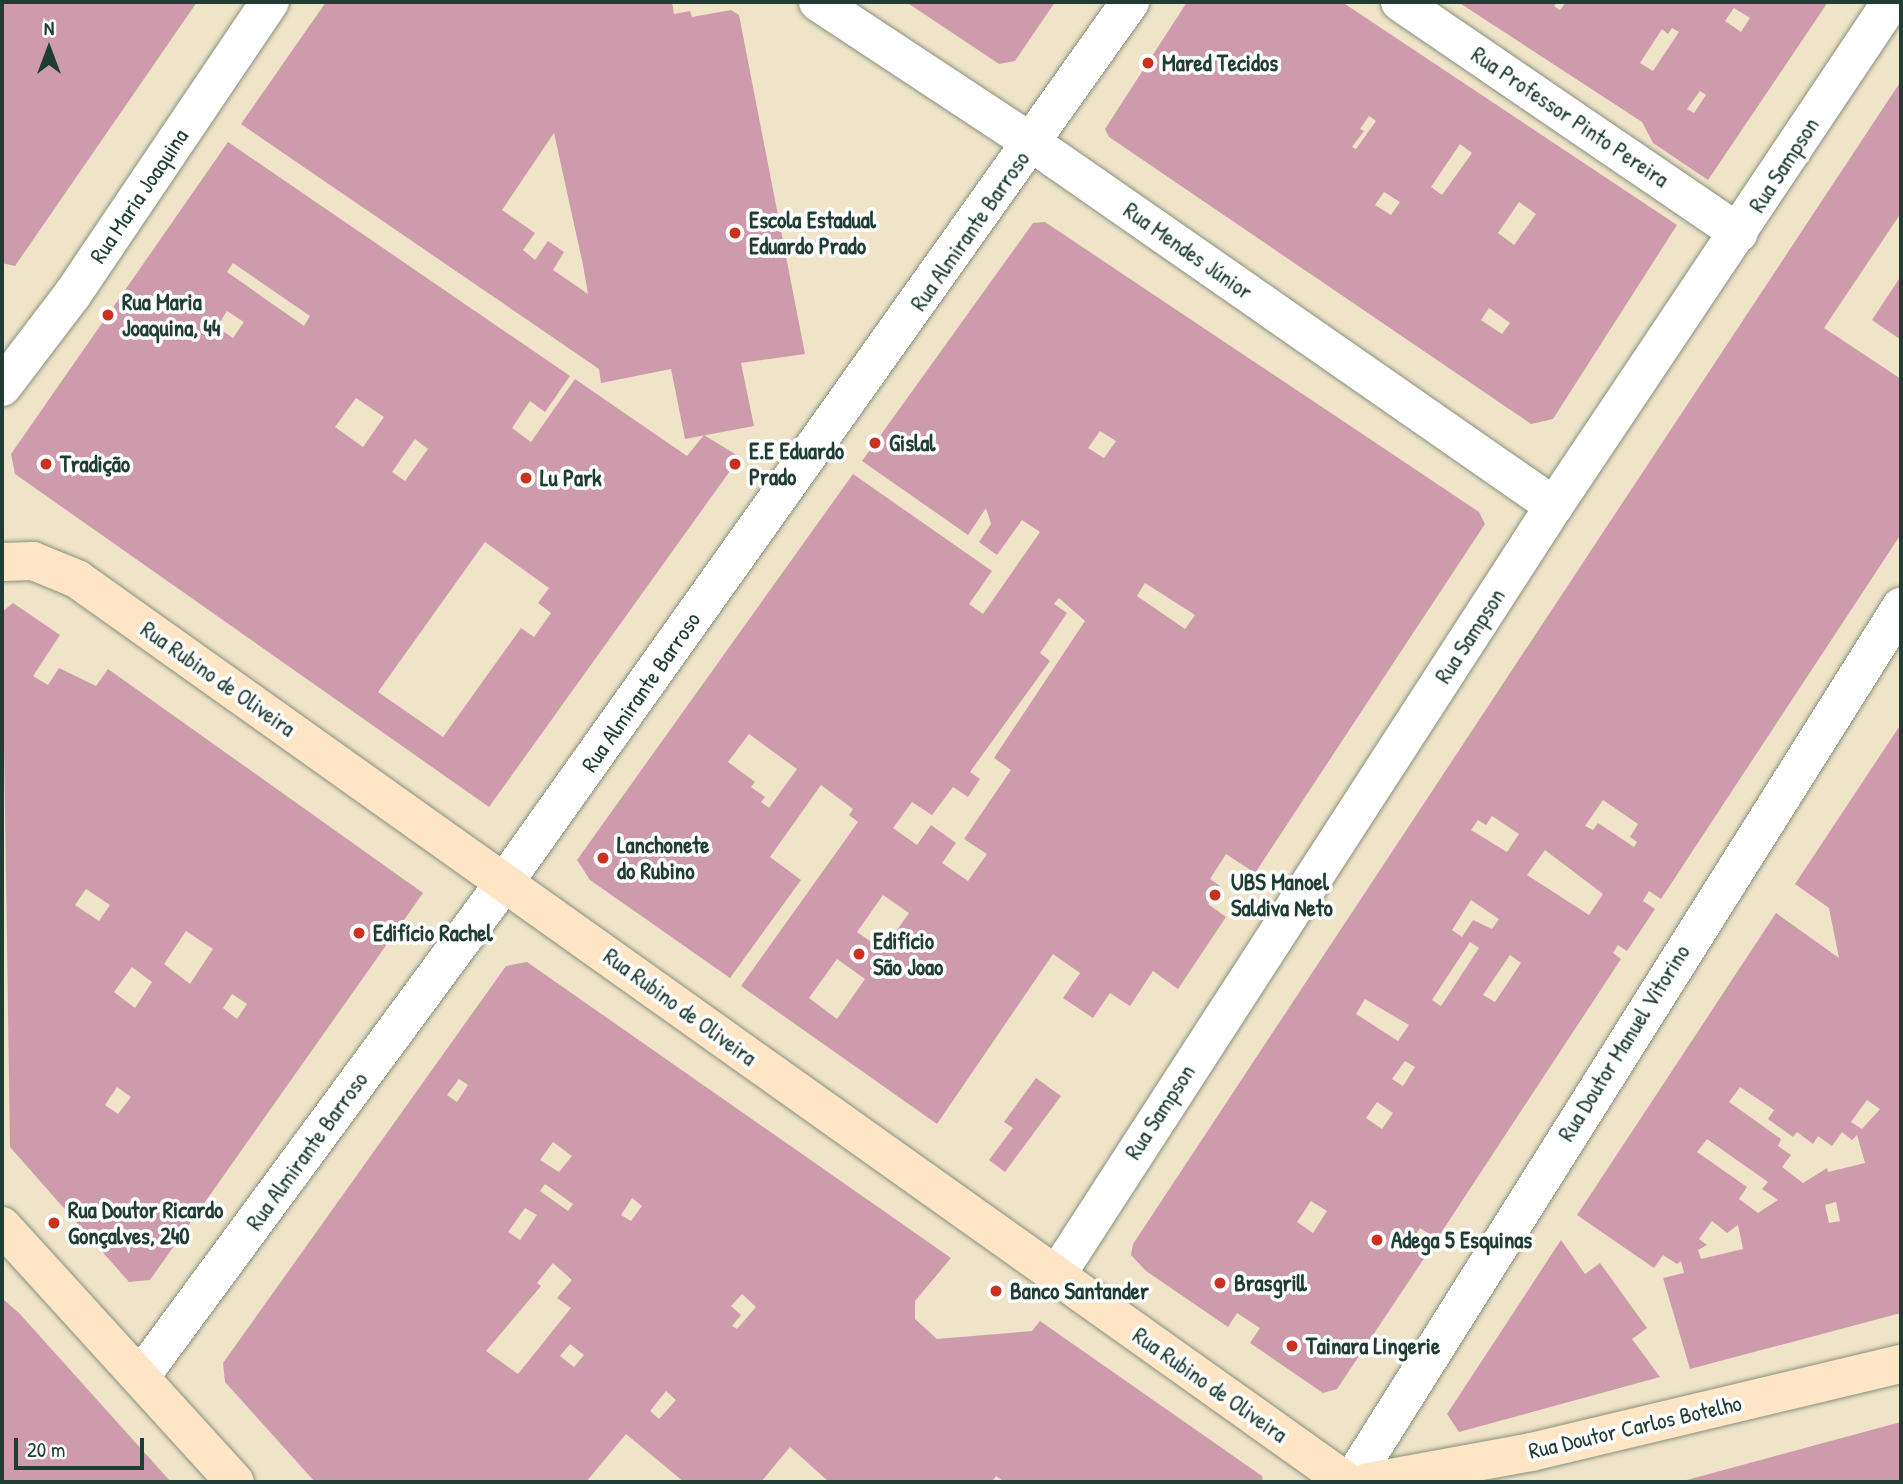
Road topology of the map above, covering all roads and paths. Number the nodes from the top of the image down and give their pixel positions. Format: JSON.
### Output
{"nodes":[{"id":1,"x":270,"y":2,"type":"edge"},
{"id":2,"x":818,"y":2,"type":"edge"},
{"id":3,"x":1130,"y":2,"type":"edge"},
{"id":4,"x":1400,"y":2,"type":"edge"},
{"id":5,"x":1891,"y":2,"type":"edge"},
{"id":6,"x":1032,"y":143,"type":"junction"},
{"id":7,"x":1739,"y":233,"type":"junction"},
{"id":8,"x":2,"y":387,"type":"edge"},
{"id":9,"x":1555,"y":506,"type":"junction"},
{"id":10,"x":2,"y":562,"type":"edge"},
{"id":11,"x":1901,"y":607,"type":"edge"},
{"id":12,"x":504,"y":883,"type":"junction"},
{"id":13,"x":2,"y":1226,"type":"edge"},
{"id":14,"x":1056,"y":1276,"type":"junction"},
{"id":15,"x":1901,"y":1364,"type":"edge"},
{"id":16,"x":141,"y":1376,"type":"junction"},
{"id":17,"x":235,"y":1482,"type":"edge"},
{"id":18,"x":1349,"y":1482,"type":"edge"},
{"id":19,"x":1368,"y":1482,"type":"edge"}],
"edges":[{"from":1,"to":8,"type":"street","name":"Rua Maria Joaquina"},
{"from":2,"to":6,"type":"street","name":"Rua Mendes Júnior"},
{"from":3,"to":6,"type":"street","name":"Rua Almirante Barroso"},
{"from":4,"to":7,"type":"street","name":"Rua Professor Pinto Pereira"},
{"from":5,"to":7,"type":"street","name":"Rua Sampson"},
{"from":6,"to":9,"type":"street","name":"Rua Mendes Júnior"},
{"from":6,"to":12,"type":"street","name":"Rua Almirante Barroso"},
{"from":7,"to":9,"type":"street","name":"Rua Sampson"},
{"from":9,"to":14,"type":"street","name":"Rua Sampson"},
{"from":10,"to":12,"type":"main road","name":"Rua Rubino de Oliveira"},
{"from":11,"to":18,"type":"street","name":"Rua Doutor Manuel Vitorino"},
{"from":12,"to":14,"type":"main road","name":"Rua Rubino de Oliveira"},
{"from":12,"to":16,"type":"street","name":"Rua Almirante Barroso"},
{"from":13,"to":16,"type":"main road"},
{"from":14,"to":18,"type":"main road","name":"Rua Rubino de Oliveira"},
{"from":15,"to":19,"type":"main road","name":"Rua Doutor Carlos Botelho"},
{"from":16,"to":17,"type":"main road"}]}
